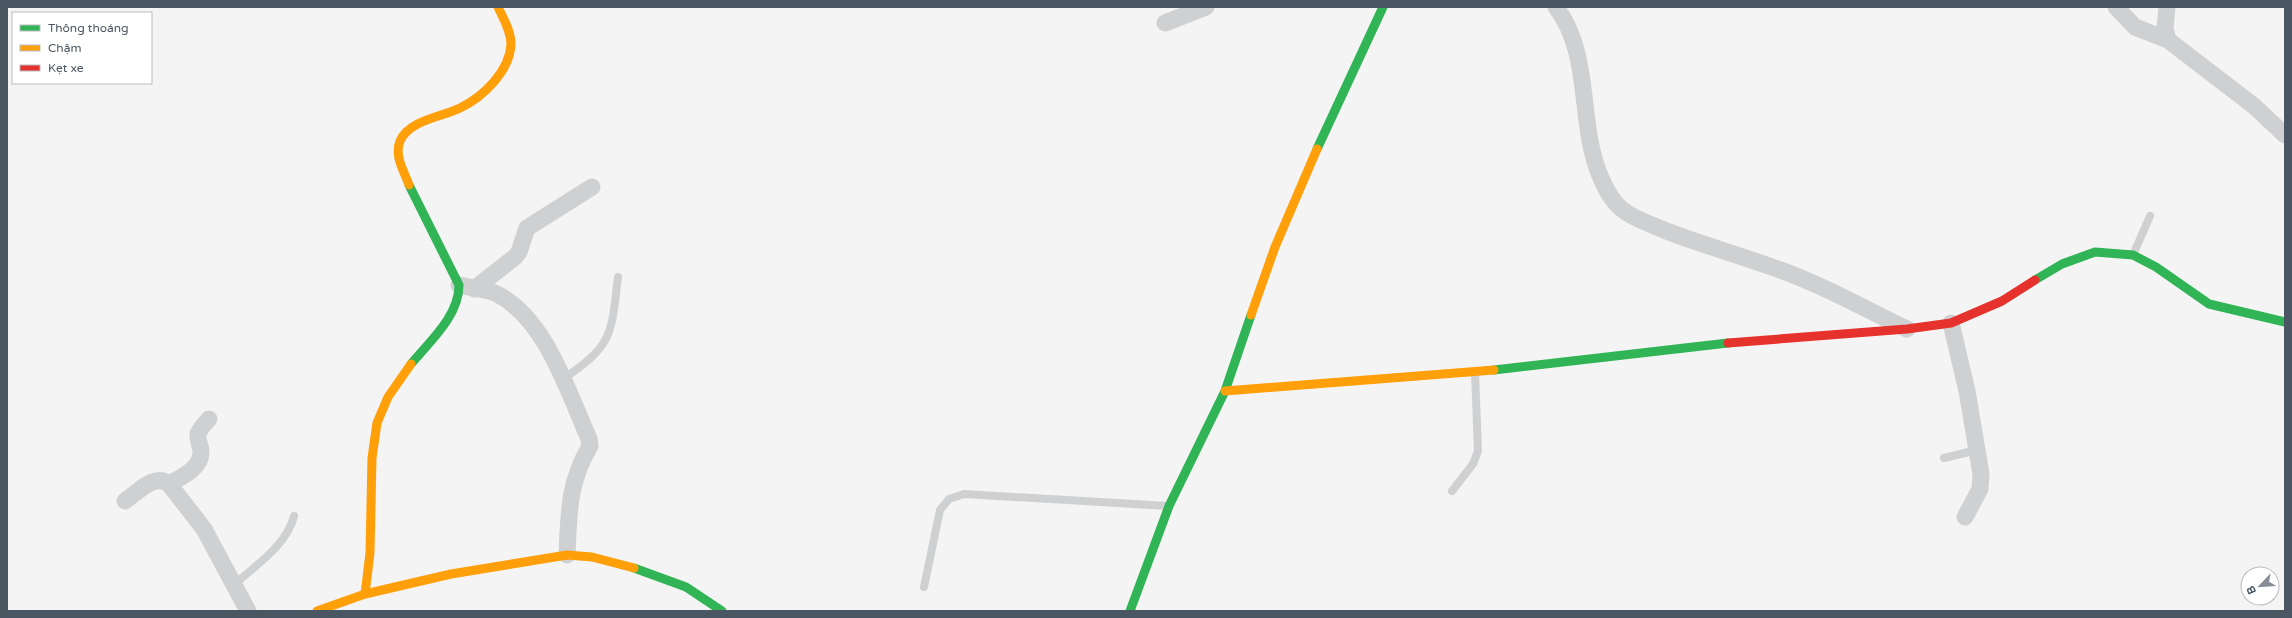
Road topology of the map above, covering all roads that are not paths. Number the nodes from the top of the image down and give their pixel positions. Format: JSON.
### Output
{"nodes":[{"id":1,"x":498,"y":7,"type":"edge"},
{"id":2,"x":1206,"y":7,"type":"edge"},
{"id":3,"x":1383,"y":7,"type":"edge"},
{"id":4,"x":1556,"y":7,"type":"edge"},
{"id":5,"x":2116,"y":7,"type":"edge"},
{"id":6,"x":2167,"y":7,"type":"edge"},
{"id":7,"x":1165,"y":23,"type":"dead end"},
{"id":8,"x":2168,"y":40,"type":"junction"},
{"id":9,"x":2285,"y":135,"type":"edge"},
{"id":10,"x":592,"y":187,"type":"dead end"},
{"id":11,"x":2150,"y":216,"type":"dead end"},
{"id":12,"x":2133,"y":255,"type":"junction"},
{"id":13,"x":618,"y":277,"type":"dead end"},
{"id":14,"x":466,"y":287,"type":"junction"},
{"id":15,"x":2285,"y":322,"type":"edge"},
{"id":16,"x":1951,"y":323,"type":"junction"},
{"id":17,"x":1907,"y":329,"type":"junction"},
{"id":18,"x":1476,"y":372,"type":"junction"},
{"id":19,"x":563,"y":379,"type":"junction"},
{"id":20,"x":1225,"y":391,"type":"junction"},
{"id":21,"x":209,"y":419,"type":"dead end"},
{"id":22,"x":1977,"y":450,"type":"junction"},
{"id":23,"x":1944,"y":458,"type":"dead end"},
{"id":24,"x":169,"y":484,"type":"junction"},
{"id":25,"x":1452,"y":491,"type":"dead end"},
{"id":26,"x":125,"y":501,"type":"dead end"},
{"id":27,"x":1169,"y":506,"type":"junction"},
{"id":28,"x":294,"y":516,"type":"dead end"},
{"id":29,"x":1965,"y":517,"type":"dead end"},
{"id":30,"x":567,"y":555,"type":"junction"},
{"id":31,"x":235,"y":584,"type":"junction"},
{"id":32,"x":924,"y":587,"type":"dead end"},
{"id":33,"x":365,"y":594,"type":"junction"},
{"id":34,"x":248,"y":611,"type":"edge"},
{"id":35,"x":317,"y":611,"type":"edge"},
{"id":36,"x":722,"y":611,"type":"edge"},
{"id":37,"x":1130,"y":611,"type":"edge"}],
"edges":[{"from":1,"to":14,"type":"street"},
{"from":2,"to":7,"type":"street"},
{"from":3,"to":20,"type":"street"},
{"from":4,"to":17,"type":"street"},
{"from":5,"to":8,"type":"street"},
{"from":6,"to":8,"type":"street"},
{"from":8,"to":9,"type":"street"},
{"from":10,"to":14,"type":"street"},
{"from":11,"to":12,"type":"lane"},
{"from":12,"to":15,"type":"street"},
{"from":12,"to":16,"type":"street"},
{"from":13,"to":19,"type":"lane"},
{"from":14,"to":19,"type":"street"},
{"from":14,"to":33,"type":"street"},
{"from":16,"to":17,"type":"street"},
{"from":16,"to":22,"type":"street"},
{"from":17,"to":18,"type":"street"},
{"from":18,"to":20,"type":"street"},
{"from":18,"to":25,"type":"lane"},
{"from":19,"to":30,"type":"street"},
{"from":20,"to":27,"type":"street"},
{"from":21,"to":24,"type":"street"},
{"from":22,"to":23,"type":"lane"},
{"from":22,"to":29,"type":"street"},
{"from":24,"to":26,"type":"street"},
{"from":24,"to":31,"type":"street"},
{"from":27,"to":32,"type":"lane"},
{"from":27,"to":37,"type":"street"},
{"from":28,"to":31,"type":"lane"},
{"from":30,"to":33,"type":"street"},
{"from":30,"to":36,"type":"street"},
{"from":31,"to":34,"type":"street"},
{"from":33,"to":35,"type":"street"}]}
